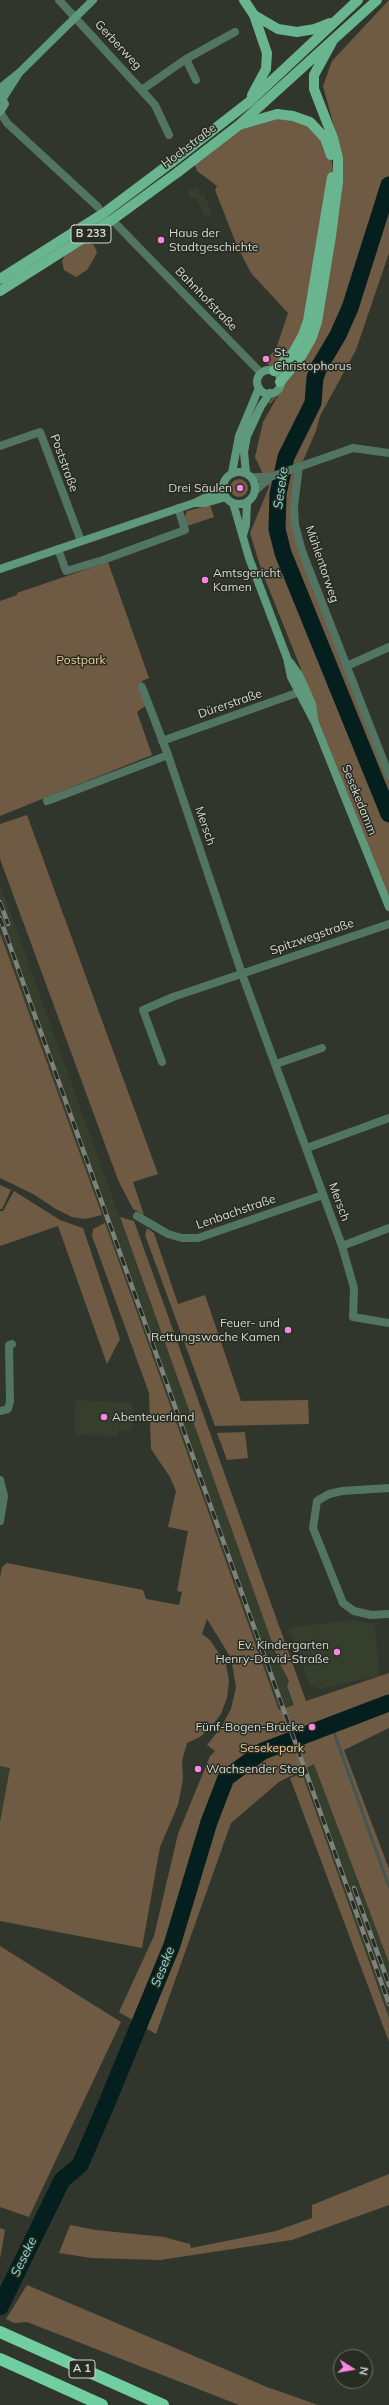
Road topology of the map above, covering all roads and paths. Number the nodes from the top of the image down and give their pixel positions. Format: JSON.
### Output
{"nodes":[{"id":1,"x":59,"y":0,"type":"edge"},
{"id":2,"x":93,"y":0,"type":"edge"},
{"id":3,"x":244,"y":0,"type":"edge"},
{"id":4,"x":358,"y":0,"type":"edge"},
{"id":5,"x":376,"y":2,"type":"edge"},
{"id":6,"x":254,"y":15,"type":"junction"},
{"id":7,"x":76,"y":17,"type":"junction"},
{"id":8,"x":336,"y":21,"type":"junction"},
{"id":9,"x":235,"y":32,"type":"dead end"},
{"id":10,"x":332,"y":42,"type":"junction"},
{"id":11,"x":186,"y":59,"type":"junction"},
{"id":12,"x":20,"y":72,"type":"junction"},
{"id":13,"x":196,"y":80,"type":"dead end"},
{"id":14,"x":0,"y":88,"type":"edge"},
{"id":15,"x":142,"y":89,"type":"junction"},
{"id":16,"x":1,"y":96,"type":"edge"},
{"id":17,"x":249,"y":102,"type":"junction"},
{"id":18,"x":0,"y":112,"type":"edge"},
{"id":19,"x":239,"y":125,"type":"junction"},
{"id":20,"x":169,"y":135,"type":"dead end"},
{"id":21,"x":98,"y":207,"type":"dead end"},
{"id":22,"x":117,"y":225,"type":"dead end"},
{"id":23,"x":0,"y":279,"type":"edge"},
{"id":24,"x":0,"y":291,"type":"edge"},
{"id":25,"x":274,"y":371,"type":"junction"},
{"id":26,"x":261,"y":373,"type":"junction"},
{"id":27,"x":280,"y":382,"type":"junction"},
{"id":28,"x":259,"y":388,"type":"junction"},
{"id":29,"x":270,"y":393,"type":"junction"},
{"id":30,"x":0,"y":446,"type":"edge"},
{"id":31,"x":389,"y":453,"type":"edge"},
{"id":32,"x":295,"y":468,"type":"junction"},
{"id":33,"x":232,"y":473,"type":"junction"},
{"id":34,"x":249,"y":475,"type":"junction"},
{"id":35,"x":270,"y":477,"type":"junction"},
{"id":36,"x":223,"y":488,"type":"junction"},
{"id":37,"x":256,"y":490,"type":"junction"},
{"id":38,"x":226,"y":497,"type":"junction"},
{"id":39,"x":194,"y":503,"type":"junction"},
{"id":40,"x":232,"y":503,"type":"junction"},
{"id":41,"x":247,"y":503,"type":"junction"},
{"id":42,"x":178,"y":508,"type":"junction"},
{"id":43,"x":243,"y":536,"type":"junction"},
{"id":44,"x":81,"y":541,"type":"junction"},
{"id":45,"x":58,"y":549,"type":"junction"},
{"id":46,"x":0,"y":569,"type":"edge"},
{"id":47,"x":389,"y":647,"type":"edge"},
{"id":48,"x":347,"y":666,"type":"junction"},
{"id":49,"x":142,"y":687,"type":"dead end"},
{"id":50,"x":302,"y":692,"type":"junction"},
{"id":51,"x":162,"y":741,"type":"junction"},
{"id":52,"x":168,"y":755,"type":"junction"},
{"id":53,"x":389,"y":775,"type":"edge"},
{"id":54,"x":47,"y":801,"type":"dead end"},
{"id":55,"x":389,"y":907,"type":"edge"},
{"id":56,"x":389,"y":924,"type":"edge"},
{"id":57,"x":242,"y":974,"type":"junction"},
{"id":58,"x":322,"y":1048,"type":"dead end"},
{"id":59,"x":162,"y":1062,"type":"dead end"},
{"id":60,"x":276,"y":1064,"type":"junction"},
{"id":61,"x":389,"y":1118,"type":"edge"},
{"id":62,"x":307,"y":1148,"type":"junction"},
{"id":63,"x":323,"y":1194,"type":"junction"},
{"id":64,"x":137,"y":1216,"type":"dead end"},
{"id":65,"x":389,"y":1228,"type":"edge"},
{"id":66,"x":342,"y":1246,"type":"junction"},
{"id":67,"x":389,"y":1323,"type":"edge"},
{"id":68,"x":12,"y":1344,"type":"dead end"},
{"id":69,"x":0,"y":1411,"type":"edge"},
{"id":70,"x":0,"y":1480,"type":"edge"},
{"id":71,"x":389,"y":1488,"type":"edge"},
{"id":72,"x":0,"y":1520,"type":"edge"},
{"id":73,"x":389,"y":1614,"type":"edge"},
{"id":74,"x":4,"y":2335,"type":"edge"},
{"id":75,"x":0,"y":2359,"type":"edge"},
{"id":76,"x":102,"y":2405,"type":"edge"},
{"id":77,"x":163,"y":2405,"type":"edge"}],
"edges":[{"from":1,"to":7,"type":"street","name":"Gerberweg"},
{"from":2,"to":7,"type":"street"},
{"from":3,"to":6,"type":"main road"},
{"from":4,"to":8,"type":"main road","name":"Hochstraße","number":"B 233"},
{"from":5,"to":10,"type":"main road","name":"Hochstraße","number":"B 233"},
{"from":6,"to":8,"type":"main road"},
{"from":6,"to":17,"type":"main road"},
{"from":7,"to":12,"type":"street"},
{"from":7,"to":15,"type":"street","name":"Gerberweg"},
{"from":8,"to":17,"type":"main road","name":"Hochstraße","number":"B 233"},
{"from":9,"to":11,"type":"street"},
{"from":10,"to":19,"type":"main road","name":"Hochstraße","number":"B 233"},
{"from":10,"to":27,"type":"main road"},
{"from":11,"to":13,"type":"street"},
{"from":11,"to":15,"type":"street"},
{"from":12,"to":14,"type":"street"},
{"from":12,"to":16,"type":"street"},
{"from":15,"to":20,"type":"street","name":"Gerberweg"},
{"from":16,"to":18,"type":"street"},
{"from":17,"to":23,"type":"main road","name":"Hochstraße","number":"B 233","bridge":true},
{"from":18,"to":21,"type":"street"},
{"from":19,"to":24,"type":"main road","name":"Hochstraße","number":"B 233","bridge":true},
{"from":19,"to":25,"type":"main road"},
{"from":22,"to":26,"type":"street","name":"Bahnhofstraße"},
{"from":25,"to":26,"type":"street"},
{"from":25,"to":27,"type":"street"},
{"from":26,"to":28,"type":"street"},
{"from":27,"to":29,"type":"street"},
{"from":28,"to":29,"type":"street"},
{"from":28,"to":33,"type":"street"},
{"from":29,"to":34,"type":"street"},
{"from":30,"to":44,"type":"street","name":"Poststraße"},
{"from":31,"to":32,"type":"street"},
{"from":32,"to":35,"type":"street"},
{"from":32,"to":48,"type":"street","name":"Mühlentorweg"},
{"from":33,"to":34,"type":"street"},
{"from":33,"to":36,"type":"street"},
{"from":34,"to":35,"type":"street"},
{"from":34,"to":37,"type":"street"},
{"from":35,"to":37,"type":"street"},
{"from":36,"to":38,"type":"street","name":"Sesekedamm"},
{"from":36,"to":39,"type":"street"},
{"from":37,"to":41,"type":"street"},
{"from":38,"to":39,"type":"street"},
{"from":38,"to":40,"type":"street","name":"Sesekedamm"},
{"from":39,"to":42,"type":"street"},
{"from":40,"to":41,"type":"street"},
{"from":40,"to":43,"type":"street","name":"Sesekedamm"},
{"from":41,"to":43,"type":"street","name":"Sesekedamm"},
{"from":42,"to":44,"type":"street"},
{"from":42,"to":45,"type":"street"},
{"from":43,"to":50,"type":"street","name":"Sesekedamm"},
{"from":44,"to":45,"type":"street"},
{"from":45,"to":46,"type":"street"},
{"from":47,"to":48,"type":"street"},
{"from":48,"to":53,"type":"street","name":"Mühlentorweg"},
{"from":49,"to":51,"type":"street","name":"Mersch"},
{"from":50,"to":51,"type":"street","name":"Dürerstraße"},
{"from":50,"to":55,"type":"street","name":"Sesekedamm"},
{"from":51,"to":52,"type":"street","name":"Mersch"},
{"from":52,"to":54,"type":"street"},
{"from":52,"to":57,"type":"street","name":"Mersch"},
{"from":56,"to":57,"type":"street","name":"Spitzwegstraße"},
{"from":57,"to":59,"type":"street"},
{"from":57,"to":60,"type":"street","name":"Mersch"},
{"from":58,"to":60,"type":"street"},
{"from":60,"to":62,"type":"street","name":"Mersch"},
{"from":61,"to":62,"type":"street"},
{"from":62,"to":63,"type":"street","name":"Mersch"},
{"from":63,"to":64,"type":"street","name":"Lenbachstraße"},
{"from":63,"to":66,"type":"street","name":"Mersch"},
{"from":65,"to":66,"type":"street"},
{"from":66,"to":67,"type":"street","name":"Mersch"},
{"from":68,"to":69,"type":"street"},
{"from":70,"to":72,"type":"street"},
{"from":71,"to":73,"type":"street"},
{"from":74,"to":77,"type":"highway","number":"A 1"},
{"from":75,"to":76,"type":"highway","number":"A 1"}]}
